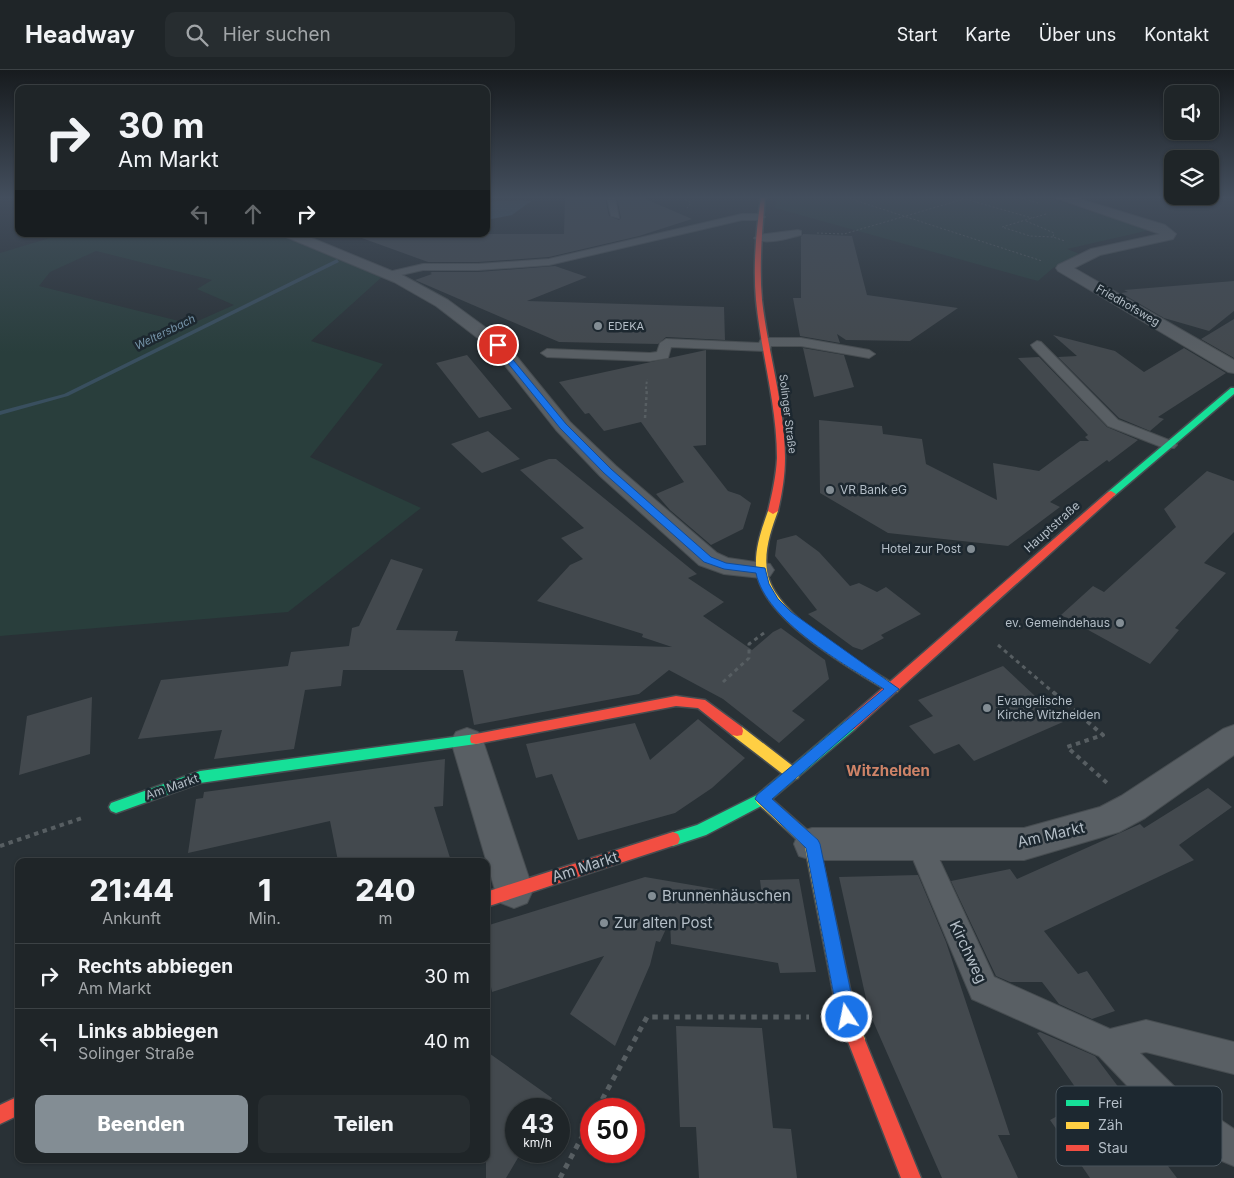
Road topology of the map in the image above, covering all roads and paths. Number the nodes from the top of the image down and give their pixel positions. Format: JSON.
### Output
{"nodes":[{"id":1,"x":326,"y":249,"type":"edge"},
{"id":2,"x":605,"y":249,"type":"edge"},
{"id":3,"x":759,"y":249,"type":"edge"},
{"id":4,"x":1004,"y":249,"type":"edge"},
{"id":5,"x":1087,"y":249,"type":"edge"},
{"id":6,"x":1111,"y":249,"type":"edge"},
{"id":7,"x":1096,"y":252,"type":"junction"},
{"id":8,"x":1063,"y":268,"type":"junction"},
{"id":9,"x":388,"y":275,"type":"junction"},
{"id":10,"x":765,"y":344,"type":"junction"},
{"id":11,"x":1036,"y":345,"type":"dead end"},
{"id":12,"x":547,"y":353,"type":"dead end"},
{"id":13,"x":869,"y":354,"type":"dead end"},
{"id":14,"x":650,"y":357,"type":"junction"},
{"id":15,"x":1234,"y":368,"type":"edge"},
{"id":16,"x":1234,"y":390,"type":"edge"},
{"id":17,"x":645,"y":418,"type":"dead end"},
{"id":18,"x":1169,"y":446,"type":"junction"},
{"id":19,"x":761,"y":570,"type":"junction"},
{"id":20,"x":749,"y":644,"type":"dead end"},
{"id":21,"x":998,"y":645,"type":"dead end"},
{"id":22,"x":893,"y":689,"type":"junction"},
{"id":23,"x":701,"y":703,"type":"junction"},
{"id":24,"x":1234,"y":738,"type":"edge"},
{"id":25,"x":468,"y":741,"type":"junction"},
{"id":26,"x":793,"y":774,"type":"junction"},
{"id":27,"x":762,"y":799,"type":"junction"},
{"id":28,"x":116,"y":806,"type":"joint"},
{"id":29,"x":1133,"y":807,"type":"junction"},
{"id":30,"x":812,"y":844,"type":"junction"},
{"id":31,"x":920,"y":845,"type":"junction"},
{"id":32,"x":0,"y":846,"type":"edge"},
{"id":33,"x":500,"y":895,"type":"edge"},
{"id":34,"x":847,"y":1017,"type":"junction"},
{"id":35,"x":1110,"y":1045,"type":"junction"},
{"id":36,"x":1234,"y":1058,"type":"edge"},
{"id":37,"x":1150,"y":1086,"type":"edge"},
{"id":38,"x":603,"y":1098,"type":"edge"},
{"id":39,"x":15,"y":1107,"type":"edge"},
{"id":40,"x":0,"y":1115,"type":"edge"},
{"id":41,"x":580,"y":1141,"type":"edge"},
{"id":42,"x":1222,"y":1141,"type":"edge"},
{"id":43,"x":1234,"y":1149,"type":"edge"},
{"id":44,"x":560,"y":1178,"type":"edge"},
{"id":45,"x":911,"y":1178,"type":"edge"}],
"edges":[{"from":1,"to":9,"type":"street"},
{"from":2,"to":9,"type":"lane"},
{"from":3,"to":10,"type":"main road","name":"Solinger Straße"},
{"from":4,"to":8,"type":"path"},
{"from":5,"to":7,"type":"path"},
{"from":6,"to":7,"type":"street"},
{"from":7,"to":8,"type":"street"},
{"from":8,"to":15,"type":"street","name":"Friedhofsweg"},
{"from":9,"to":19,"type":"street"},
{"from":10,"to":13,"type":"lane"},
{"from":10,"to":14,"type":"lane"},
{"from":10,"to":19,"type":"main road","name":"Solinger Straße"},
{"from":11,"to":18,"type":"lane"},
{"from":12,"to":14,"type":"lane"},
{"from":14,"to":17,"type":"path"},
{"from":16,"to":18,"type":"main road","name":"Hauptstraße"},
{"from":18,"to":22,"type":"main road","name":"Hauptstraße"},
{"from":19,"to":22,"type":"main road","name":"Solinger Straße"},
{"from":20,"to":23,"type":"path"},
{"from":21,"to":29,"type":"path"},
{"from":22,"to":26,"type":"main road","name":"Am Markt"},
{"from":23,"to":25,"type":"main road","name":"Am Markt"},
{"from":23,"to":26,"type":"main road"},
{"from":24,"to":29,"type":"street","name":"Am Markt"},
{"from":25,"to":28,"type":"main road","name":"Am Markt"},
{"from":25,"to":33,"type":"street","name":"Am Markt"},
{"from":26,"to":27,"type":"main road","name":"Am Markt"},
{"from":27,"to":30,"type":"main road"},
{"from":27,"to":33,"type":"main road","name":"Am Markt"},
{"from":28,"to":32,"type":"path"},
{"from":29,"to":31,"type":"street","name":"Am Markt"},
{"from":30,"to":31,"type":"street","name":"Am Markt"},
{"from":30,"to":34,"type":"main road"},
{"from":31,"to":35,"type":"lane","name":"Kirchweg"},
{"from":34,"to":38,"type":"path"},
{"from":34,"to":45,"type":"main road"},
{"from":35,"to":36,"type":"lane"},
{"from":35,"to":37,"type":"lane","name":"Kirchweg"},
{"from":39,"to":40,"type":"main road"},
{"from":41,"to":44,"type":"path"},
{"from":42,"to":43,"type":"lane","name":"Kirchweg"}]}
